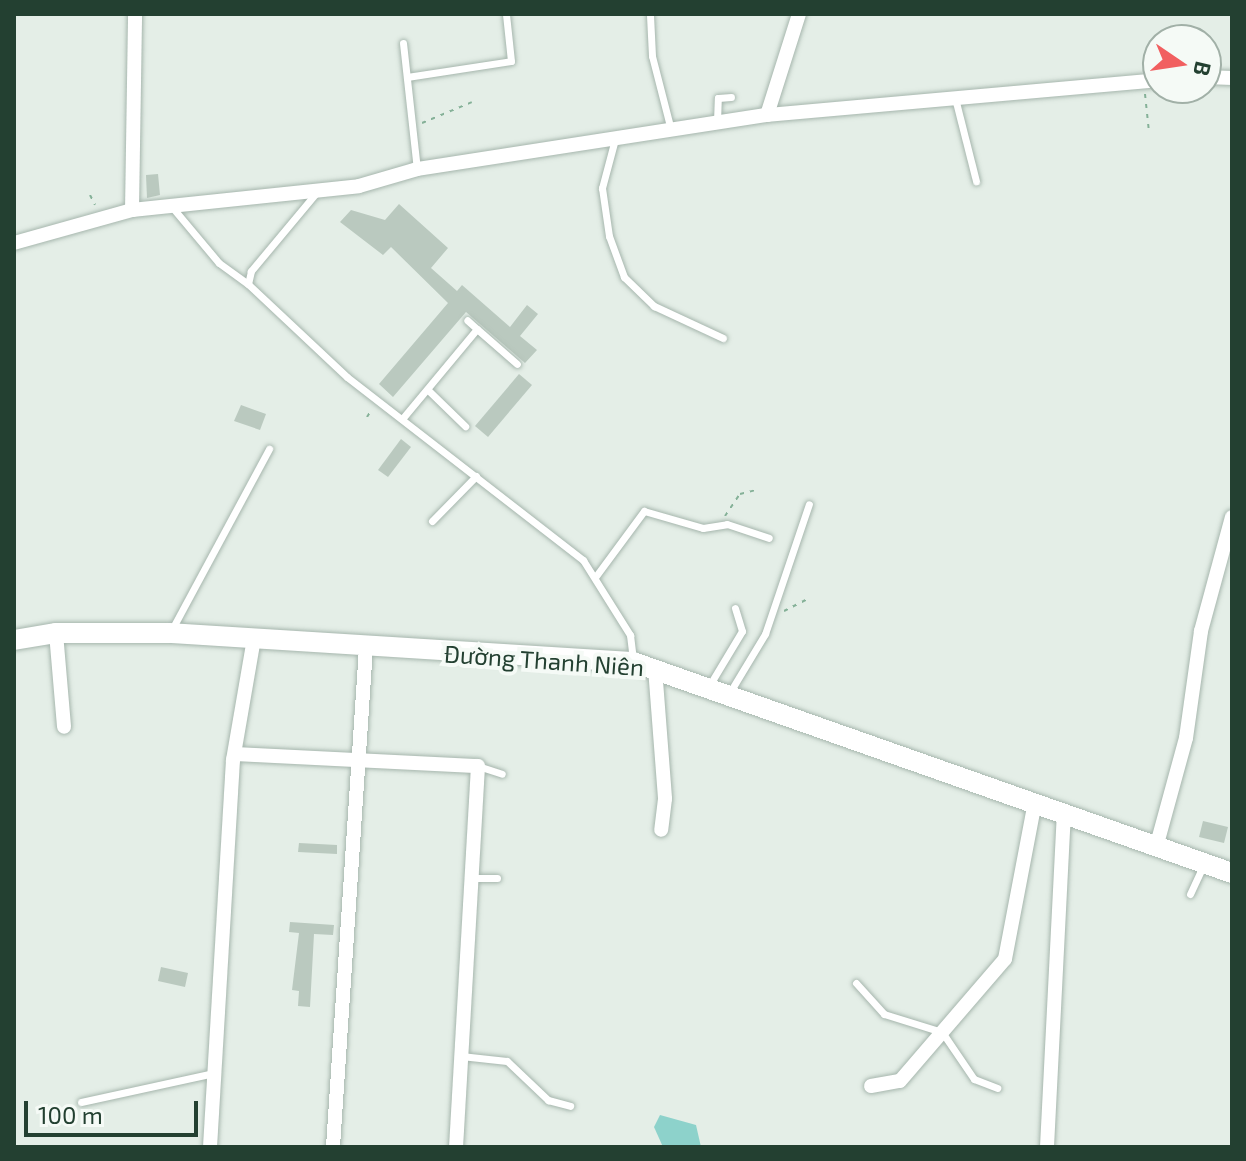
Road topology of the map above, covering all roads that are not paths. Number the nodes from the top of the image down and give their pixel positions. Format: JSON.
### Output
{"nodes":[{"id":1,"x":135,"y":14,"type":"edge"},
{"id":2,"x":506,"y":14,"type":"edge"},
{"id":3,"x":799,"y":14,"type":"edge"},
{"id":4,"x":650,"y":15,"type":"edge"},
{"id":5,"x":403,"y":43,"type":"dead end"},
{"id":6,"x":407,"y":77,"type":"junction"},
{"id":7,"x":1142,"y":81,"type":"edge"},
{"id":8,"x":955,"y":96,"type":"junction"},
{"id":9,"x":731,"y":97,"type":"dead end"},
{"id":10,"x":767,"y":115,"type":"junction"},
{"id":11,"x":717,"y":123,"type":"junction"},
{"id":12,"x":671,"y":130,"type":"junction"},
{"id":13,"x":615,"y":138,"type":"junction"},
{"id":14,"x":417,"y":169,"type":"junction"},
{"id":15,"x":976,"y":181,"type":"dead end"},
{"id":16,"x":317,"y":191,"type":"junction"},
{"id":17,"x":172,"y":207,"type":"junction"},
{"id":18,"x":132,"y":210,"type":"junction"},
{"id":19,"x":14,"y":243,"type":"edge"},
{"id":20,"x":248,"y":284,"type":"junction"},
{"id":21,"x":467,"y":320,"type":"dead end"},
{"id":22,"x":477,"y":329,"type":"junction"},
{"id":23,"x":723,"y":338,"type":"dead end"},
{"id":24,"x":517,"y":364,"type":"dead end"},
{"id":25,"x":428,"y":390,"type":"junction"},
{"id":26,"x":402,"y":419,"type":"junction"},
{"id":27,"x":465,"y":426,"type":"dead end"},
{"id":28,"x":269,"y":449,"type":"dead end"},
{"id":29,"x":476,"y":476,"type":"junction"},
{"id":30,"x":809,"y":504,"type":"dead end"},
{"id":31,"x":1232,"y":517,"type":"edge"},
{"id":32,"x":432,"y":521,"type":"dead end"},
{"id":33,"x":769,"y":538,"type":"dead end"},
{"id":34,"x":596,"y":576,"type":"junction"},
{"id":35,"x":735,"y":608,"type":"dead end"},
{"id":36,"x":56,"y":633,"type":"junction"},
{"id":37,"x":170,"y":633,"type":"junction"},
{"id":38,"x":254,"y":639,"type":"junction"},
{"id":39,"x":14,"y":640,"type":"edge"},
{"id":40,"x":366,"y":647,"type":"junction"},
{"id":41,"x":633,"y":662,"type":"junction"},
{"id":42,"x":655,"y":668,"type":"junction"},
{"id":43,"x":709,"y":686,"type":"junction"},
{"id":44,"x":730,"y":693,"type":"junction"},
{"id":45,"x":64,"y":727,"type":"dead end"},
{"id":46,"x":237,"y":754,"type":"junction"},
{"id":47,"x":357,"y":759,"type":"junction"},
{"id":48,"x":478,"y":766,"type":"junction"},
{"id":49,"x":502,"y":774,"type":"dead end"},
{"id":50,"x":1035,"y":802,"type":"junction"},
{"id":51,"x":1064,"y":814,"type":"junction"},
{"id":52,"x":661,"y":830,"type":"dead end"},
{"id":53,"x":1157,"y":844,"type":"junction"},
{"id":54,"x":1205,"y":862,"type":"junction"},
{"id":55,"x":1232,"y":873,"type":"edge"},
{"id":56,"x":471,"y":878,"type":"junction"},
{"id":57,"x":497,"y":878,"type":"dead end"},
{"id":58,"x":1190,"y":894,"type":"dead end"},
{"id":59,"x":856,"y":983,"type":"dead end"},
{"id":60,"x":942,"y":1032,"type":"junction"},
{"id":61,"x":461,"y":1056,"type":"junction"},
{"id":62,"x":214,"y":1073,"type":"junction"},
{"id":63,"x":871,"y":1086,"type":"dead end"},
{"id":64,"x":997,"y":1088,"type":"dead end"},
{"id":65,"x":81,"y":1102,"type":"dead end"},
{"id":66,"x":570,"y":1106,"type":"dead end"},
{"id":67,"x":210,"y":1147,"type":"edge"},
{"id":68,"x":333,"y":1147,"type":"edge"},
{"id":69,"x":456,"y":1147,"type":"edge"},
{"id":70,"x":1047,"y":1147,"type":"edge"}],
"edges":[{"from":1,"to":18,"type":"street"},
{"from":2,"to":6,"type":"lane"},
{"from":3,"to":10,"type":"street"},
{"from":4,"to":12,"type":"lane"},
{"from":5,"to":6,"type":"lane"},
{"from":6,"to":14,"type":"lane"},
{"from":7,"to":8,"type":"street"},
{"from":8,"to":10,"type":"street"},
{"from":8,"to":15,"type":"lane"},
{"from":9,"to":11,"type":"lane"},
{"from":10,"to":11,"type":"street"},
{"from":11,"to":12,"type":"street"},
{"from":12,"to":13,"type":"street"},
{"from":13,"to":14,"type":"street"},
{"from":13,"to":23,"type":"lane"},
{"from":14,"to":16,"type":"street"},
{"from":16,"to":17,"type":"street"},
{"from":16,"to":20,"type":"lane"},
{"from":17,"to":18,"type":"street"},
{"from":17,"to":20,"type":"lane"},
{"from":18,"to":19,"type":"street"},
{"from":20,"to":26,"type":"lane"},
{"from":21,"to":22,"type":"lane"},
{"from":22,"to":24,"type":"lane"},
{"from":22,"to":25,"type":"lane"},
{"from":25,"to":26,"type":"lane"},
{"from":25,"to":27,"type":"lane"},
{"from":26,"to":29,"type":"lane"},
{"from":28,"to":37,"type":"lane"},
{"from":29,"to":32,"type":"lane"},
{"from":29,"to":34,"type":"lane"},
{"from":30,"to":44,"type":"lane"},
{"from":31,"to":53,"type":"street"},
{"from":33,"to":34,"type":"lane"},
{"from":34,"to":41,"type":"lane"},
{"from":35,"to":43,"type":"lane"},
{"from":36,"to":37,"type":"main road","name":"Đường Thanh Niên"},
{"from":36,"to":39,"type":"main road","name":"Đường Thanh Niên"},
{"from":36,"to":45,"type":"street"},
{"from":37,"to":38,"type":"main road","name":"Đường Thanh Niên"},
{"from":38,"to":40,"type":"main road","name":"Đường Thanh Niên"},
{"from":38,"to":46,"type":"street"},
{"from":40,"to":41,"type":"main road","name":"Đường Thanh Niên"},
{"from":40,"to":47,"type":"street"},
{"from":41,"to":42,"type":"main road","name":"Đường Thanh Niên"},
{"from":42,"to":43,"type":"main road","name":"Đường Thanh Niên"},
{"from":42,"to":52,"type":"street"},
{"from":43,"to":44,"type":"main road","name":"Đường Thanh Niên"},
{"from":44,"to":50,"type":"main road","name":"Đường Thanh Niên"},
{"from":46,"to":47,"type":"street"},
{"from":46,"to":62,"type":"street"},
{"from":47,"to":48,"type":"street"},
{"from":47,"to":68,"type":"street"},
{"from":48,"to":49,"type":"lane"},
{"from":48,"to":56,"type":"street"},
{"from":50,"to":51,"type":"main road","name":"Đường Thanh Niên"},
{"from":50,"to":60,"type":"street"},
{"from":51,"to":53,"type":"main road","name":"Đường Thanh Niên"},
{"from":51,"to":70,"type":"street"},
{"from":53,"to":54,"type":"main road","name":"Đường Thanh Niên"},
{"from":54,"to":55,"type":"main road","name":"Đường Thanh Niên"},
{"from":54,"to":58,"type":"lane"},
{"from":56,"to":57,"type":"lane"},
{"from":56,"to":61,"type":"street"},
{"from":59,"to":60,"type":"lane"},
{"from":60,"to":63,"type":"street"},
{"from":60,"to":64,"type":"lane"},
{"from":61,"to":66,"type":"lane"},
{"from":61,"to":69,"type":"street"},
{"from":62,"to":65,"type":"lane"},
{"from":62,"to":67,"type":"street"}]}
